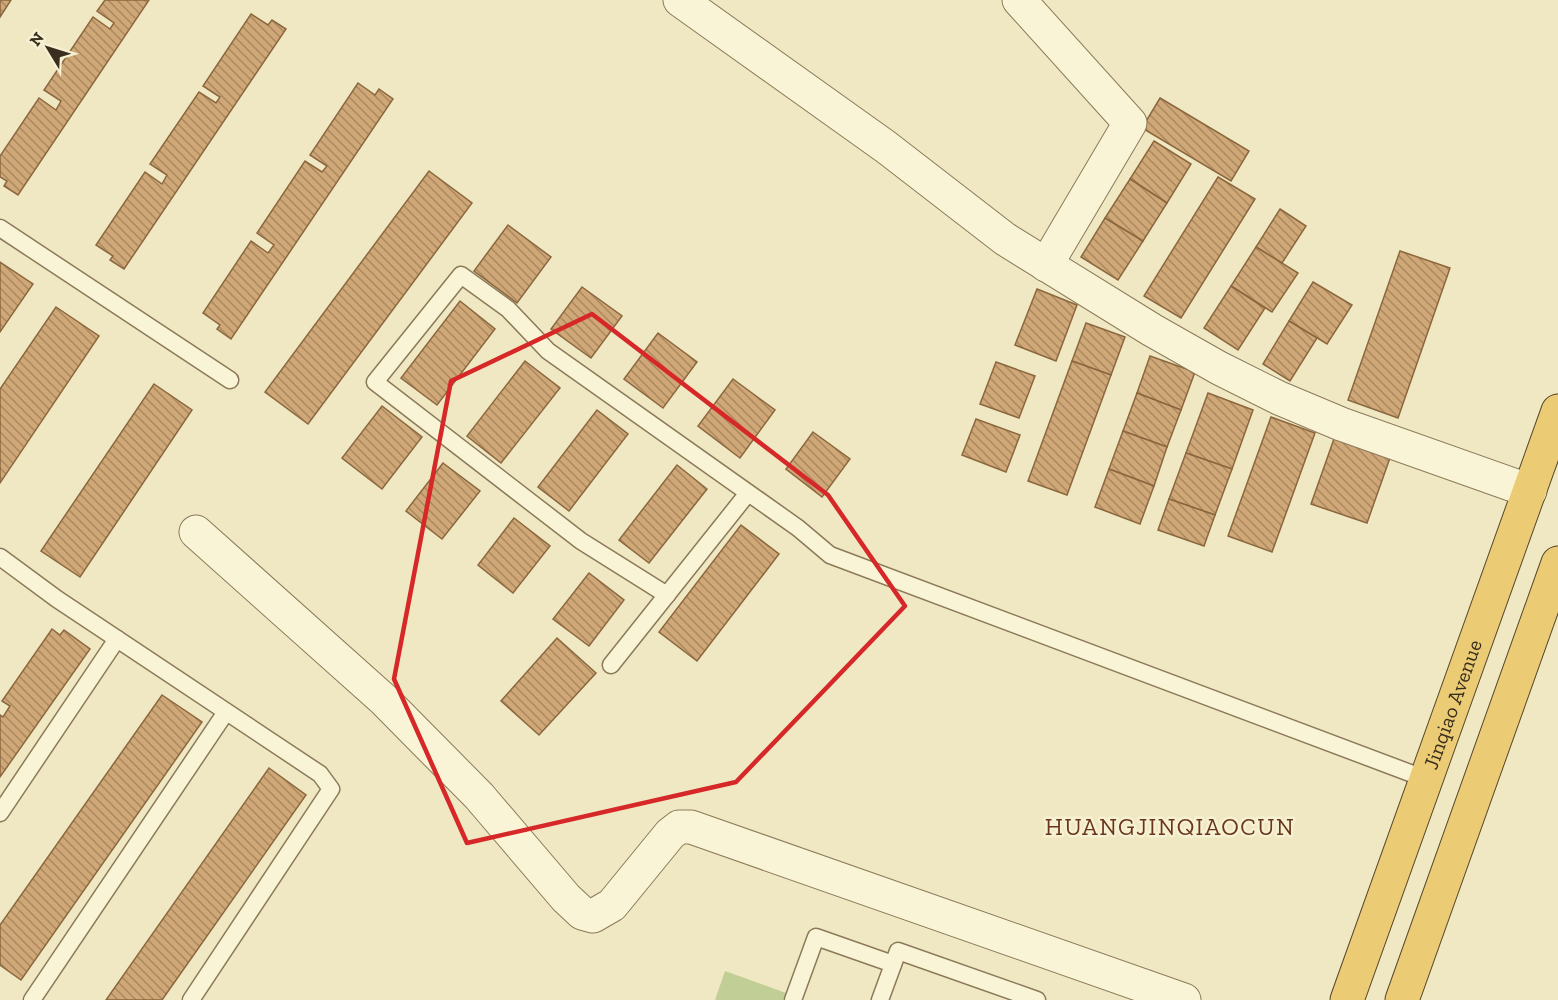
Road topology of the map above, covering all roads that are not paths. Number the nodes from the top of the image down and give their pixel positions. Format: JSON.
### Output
{"nodes":[{"id":1,"x":680,"y":0,"type":"edge"},
{"id":2,"x":1019,"y":0,"type":"edge"},
{"id":3,"x":0,"y":228,"type":"edge"},
{"id":4,"x":1046,"y":265,"type":"junction"},
{"id":5,"x":230,"y":380,"type":"dead end"},
{"id":6,"x":1558,"y":411,"type":"edge"},
{"id":7,"x":1530,"y":491,"type":"junction"},
{"id":8,"x":748,"y":493,"type":"junction"},
{"id":9,"x":196,"y":532,"type":"dead end"},
{"id":10,"x":0,"y":557,"type":"edge"},
{"id":11,"x":1558,"y":563,"type":"edge"},
{"id":12,"x":667,"y":595,"type":"junction"},
{"id":13,"x":117,"y":639,"type":"junction"},
{"id":14,"x":611,"y":665,"type":"dead end"},
{"id":15,"x":226,"y":711,"type":"junction"},
{"id":16,"x":1426,"y":779,"type":"junction"},
{"id":17,"x":0,"y":813,"type":"edge"},
{"id":18,"x":893,"y":964,"type":"junction"},
{"id":19,"x":32,"y":1000,"type":"edge"},
{"id":20,"x":191,"y":1000,"type":"edge"},
{"id":21,"x":793,"y":1000,"type":"edge"},
{"id":22,"x":880,"y":1000,"type":"edge"},
{"id":23,"x":1037,"y":1000,"type":"edge"},
{"id":24,"x":1184,"y":1000,"type":"edge"},
{"id":25,"x":1347,"y":1000,"type":"edge"},
{"id":26,"x":1402,"y":1000,"type":"edge"}],
"edges":[{"from":1,"to":4,"type":"street"},
{"from":2,"to":4,"type":"street"},
{"from":3,"to":5,"type":"lane"},
{"from":4,"to":7,"type":"street"},
{"from":6,"to":7,"type":"highway","name":"Jinqiao Avenue"},
{"from":7,"to":16,"type":"highway","name":"Jinqiao Avenue"},
{"from":8,"to":12,"type":"lane"},
{"from":8,"to":12,"type":"lane"},
{"from":8,"to":16,"type":"lane"},
{"from":9,"to":24,"type":"street"},
{"from":10,"to":13,"type":"lane"},
{"from":11,"to":26,"type":"highway"},
{"from":12,"to":14,"type":"lane"},
{"from":13,"to":15,"type":"lane"},
{"from":13,"to":17,"type":"lane"},
{"from":15,"to":19,"type":"lane"},
{"from":15,"to":20,"type":"lane"},
{"from":16,"to":25,"type":"highway","name":"Jinqiao Avenue"},
{"from":18,"to":21,"type":"lane"},
{"from":18,"to":22,"type":"lane"},
{"from":18,"to":23,"type":"lane"}]}
